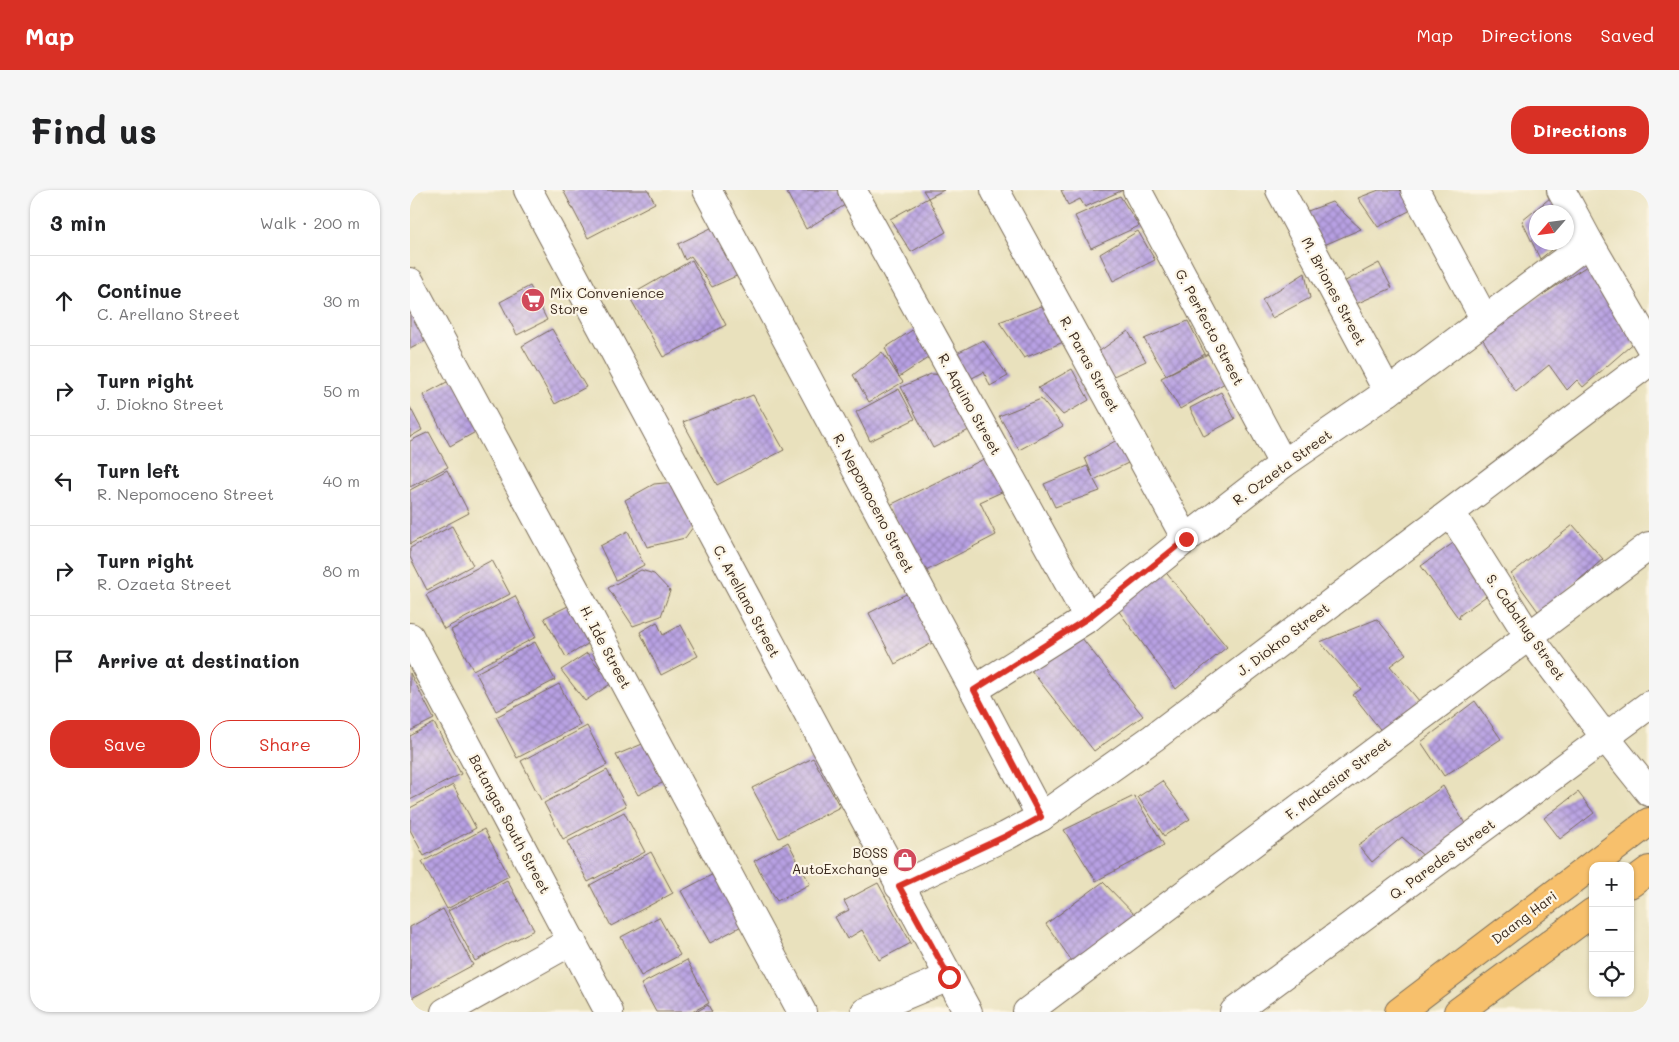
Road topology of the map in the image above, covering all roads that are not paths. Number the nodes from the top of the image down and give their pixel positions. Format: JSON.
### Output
{"nodes":[{"id":1,"x":528,"y":190,"type":"edge"},
{"id":2,"x":707,"y":190,"type":"edge"},
{"id":3,"x":852,"y":190,"type":"edge"},
{"id":4,"x":995,"y":190,"type":"edge"},
{"id":5,"x":1137,"y":190,"type":"edge"},
{"id":6,"x":1280,"y":190,"type":"edge"},
{"id":7,"x":1415,"y":190,"type":"edge"},
{"id":8,"x":1561,"y":190,"type":"edge"},
{"id":9,"x":1589,"y":242,"type":"junction"},
{"id":10,"x":410,"y":282,"type":"edge"},
{"id":11,"x":1485,"y":320,"type":"junction"},
{"id":12,"x":1649,"y":346,"type":"edge"},
{"id":13,"x":1649,"y":362,"type":"edge"},
{"id":14,"x":1388,"y":392,"type":"junction"},
{"id":15,"x":1283,"y":464,"type":"junction"},
{"id":16,"x":1451,"y":513,"type":"junction"},
{"id":17,"x":1186,"y":539,"type":"junction"},
{"id":18,"x":1649,"y":546,"type":"edge"},
{"id":19,"x":1088,"y":618,"type":"junction"},
{"id":20,"x":1528,"y":635,"type":"junction"},
{"id":21,"x":410,"y":637,"type":"edge"},
{"id":22,"x":974,"y":690,"type":"junction"},
{"id":23,"x":1649,"y":705,"type":"edge"},
{"id":24,"x":1605,"y":737,"type":"junction"},
{"id":25,"x":1649,"y":792,"type":"edge"},
{"id":26,"x":1041,"y":817,"type":"junction"},
{"id":27,"x":1649,"y":822,"type":"edge"},
{"id":28,"x":1649,"y":870,"type":"edge"},
{"id":29,"x":1634,"y":881,"type":"edge"},
{"id":30,"x":899,"y":886,"type":"junction"},
{"id":31,"x":1589,"y":915,"type":"edge"},
{"id":32,"x":572,"y":940,"type":"junction"},
{"id":33,"x":949,"y":977,"type":"junction"},
{"id":34,"x":445,"y":1012,"type":"edge"},
{"id":35,"x":609,"y":1012,"type":"edge"},
{"id":36,"x":802,"y":1012,"type":"edge"},
{"id":37,"x":866,"y":1012,"type":"edge"},
{"id":38,"x":968,"y":1012,"type":"edge"},
{"id":39,"x":1027,"y":1012,"type":"edge"},
{"id":40,"x":1234,"y":1012,"type":"edge"},
{"id":41,"x":1399,"y":1012,"type":"edge"},
{"id":42,"x":1458,"y":1012,"type":"edge"}],
"edges":[{"from":1,"to":30,"type":"street","name":"C. Arellano Street"},
{"from":2,"to":22,"type":"street","name":"R. Nepomoceno Street"},
{"from":3,"to":19,"type":"street","name":"R. Aquino Street"},
{"from":4,"to":17,"type":"street","name":"R. Paras Street"},
{"from":5,"to":15,"type":"street","name":"G. Perfecto Street"},
{"from":6,"to":14,"type":"street","name":"M. Briones Street"},
{"from":7,"to":11,"type":"street"},
{"from":8,"to":9,"type":"street"},
{"from":9,"to":11,"type":"street","name":"R. Ozaeta Street"},
{"from":9,"to":12,"type":"street"},
{"from":10,"to":36,"type":"street","name":"H. Ide Street"},
{"from":11,"to":14,"type":"street","name":"R. Ozaeta Street"},
{"from":13,"to":16,"type":"street","name":"J. Diokno Street"},
{"from":14,"to":15,"type":"street","name":"R. Ozaeta Street"},
{"from":15,"to":17,"type":"street","name":"R. Ozaeta Street"},
{"from":16,"to":20,"type":"street","name":"S. Cabahug Street"},
{"from":16,"to":26,"type":"street","name":"J. Diokno Street"},
{"from":17,"to":19,"type":"street","name":"R. Ozaeta Street"},
{"from":18,"to":20,"type":"street","name":"F. Makasiar Street"},
{"from":19,"to":22,"type":"street","name":"R. Ozaeta Street"},
{"from":20,"to":24,"type":"street","name":"S. Cabahug Street"},
{"from":20,"to":39,"type":"street","name":"F. Makasiar Street"},
{"from":21,"to":32,"type":"street","name":"Batangas South Street"},
{"from":22,"to":26,"type":"street","name":"R. Nepomoceno Street"},
{"from":23,"to":24,"type":"street","name":"Q. Paredes Street"},
{"from":24,"to":25,"type":"street","name":"S. Cabahug Street"},
{"from":24,"to":40,"type":"street","name":"Q. Paredes Street"},
{"from":26,"to":30,"type":"street","name":"J. Diokno Street"},
{"from":27,"to":41,"type":"main road","name":"Daang Hari"},
{"from":28,"to":29,"type":"main road"},
{"from":30,"to":33,"type":"street","name":"C. Arellano Street"},
{"from":31,"to":42,"type":"main road"},
{"from":32,"to":34,"type":"street"},
{"from":32,"to":35,"type":"street","name":"Batangas South Street"},
{"from":33,"to":37,"type":"street"},
{"from":33,"to":38,"type":"street","name":"C. Arellano Street"}]}
